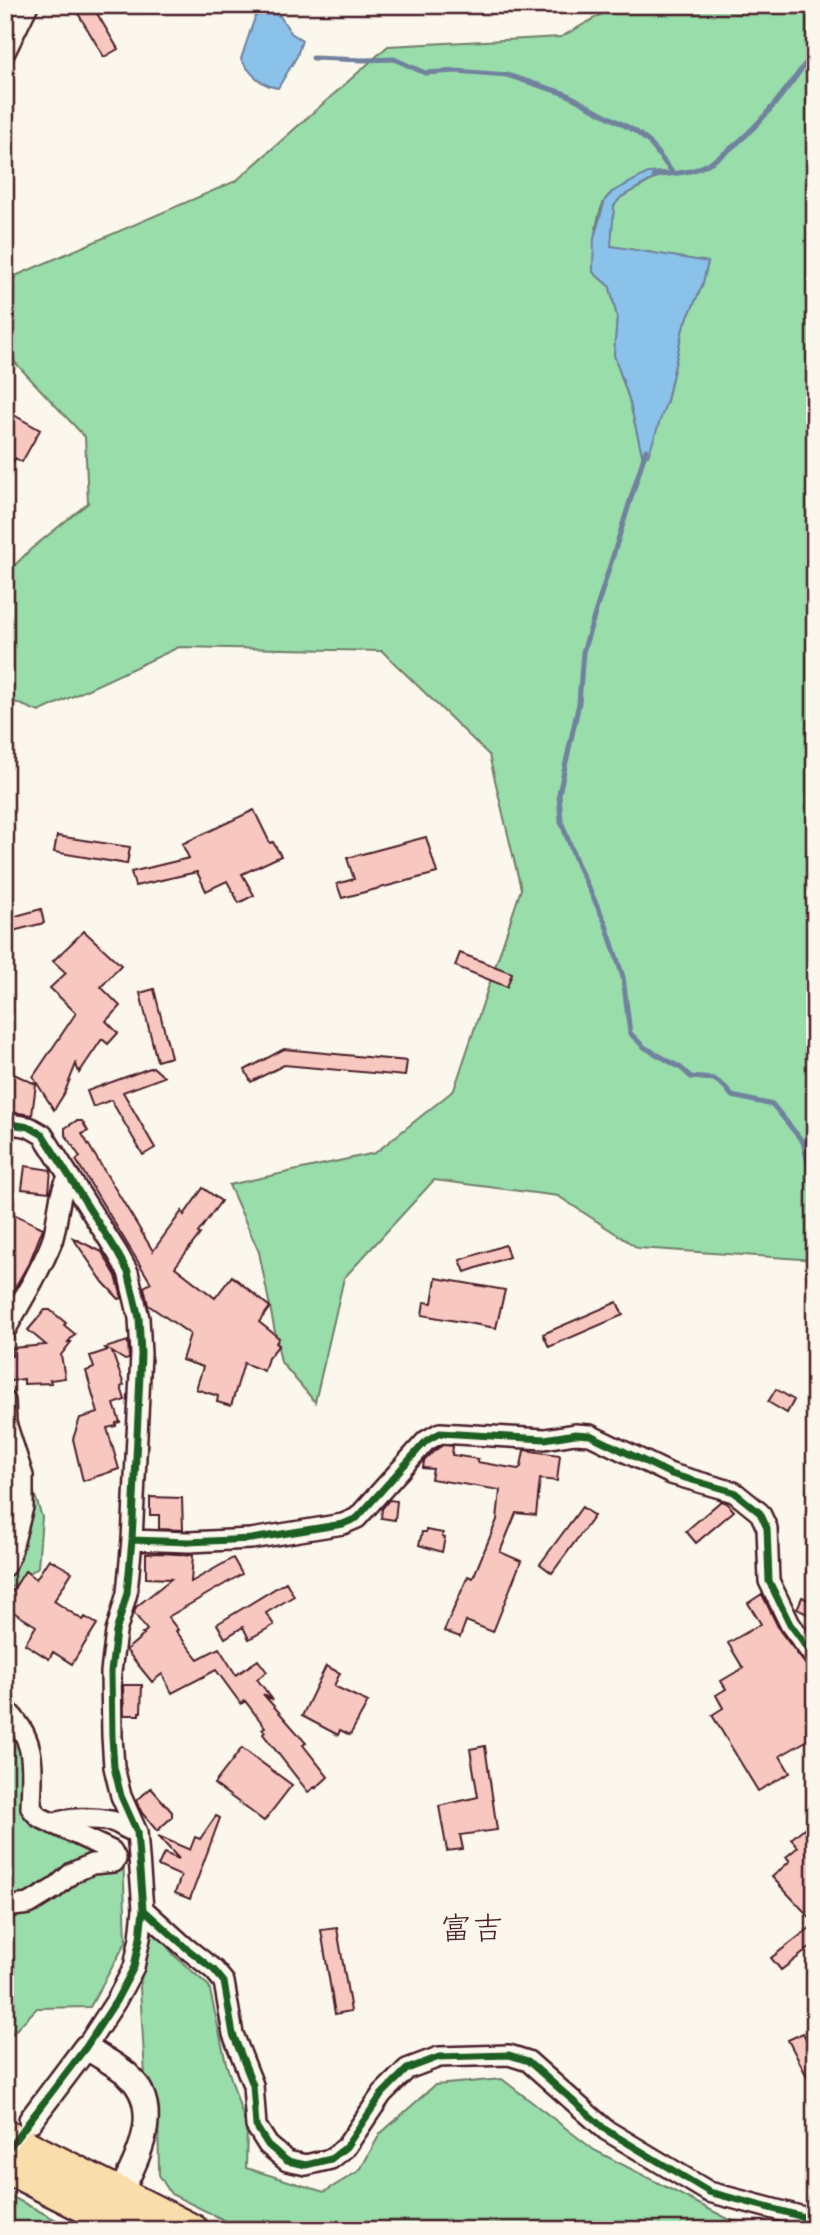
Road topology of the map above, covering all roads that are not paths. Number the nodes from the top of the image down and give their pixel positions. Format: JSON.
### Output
{"nodes":[{"id":1,"x":28,"y":5,"type":"edge"},
{"id":2,"x":5,"y":52,"type":"edge"},
{"id":3,"x":5,"y":1123,"type":"edge"},
{"id":4,"x":69,"y":1177,"type":"junction"},
{"id":5,"x":6,"y":1326,"type":"edge"},
{"id":6,"x":5,"y":1401,"type":"edge"},
{"id":7,"x":132,"y":1540,"type":"junction"},
{"id":8,"x":5,"y":1566,"type":"edge"},
{"id":9,"x":815,"y":1658,"type":"edge"},
{"id":10,"x":5,"y":1709,"type":"edge"},
{"id":11,"x":53,"y":1824,"type":"junction"},
{"id":12,"x":137,"y":1832,"type":"junction"},
{"id":13,"x":5,"y":1907,"type":"edge"},
{"id":14,"x":143,"y":1909,"type":"junction"},
{"id":15,"x":86,"y":2047,"type":"junction"},
{"id":16,"x":31,"y":2120,"type":"dead end"},
{"id":17,"x":5,"y":2135,"type":"edge"},
{"id":18,"x":5,"y":2167,"type":"edge"},
{"id":19,"x":121,"y":2192,"type":"junction"},
{"id":20,"x":815,"y":2220,"type":"edge"},
{"id":21,"x":130,"y":2230,"type":"edge"},
{"id":22,"x":193,"y":2230,"type":"edge"}],
"edges":[{"from":1,"to":2,"type":"street"},
{"from":3,"to":4,"type":"street"},
{"from":4,"to":5,"type":"street"},
{"from":4,"to":7,"type":"street"},
{"from":6,"to":8,"type":"street"},
{"from":7,"to":9,"type":"street"},
{"from":7,"to":12,"type":"street"},
{"from":10,"to":11,"type":"street"},
{"from":11,"to":12,"type":"street"},
{"from":11,"to":13,"type":"street"},
{"from":12,"to":14,"type":"street"},
{"from":14,"to":15,"type":"street"},
{"from":14,"to":20,"type":"street"},
{"from":15,"to":16,"type":"street"},
{"from":15,"to":19,"type":"street"},
{"from":17,"to":19,"type":"main road"},
{"from":18,"to":21,"type":"main road"},
{"from":19,"to":22,"type":"main road"}]}
